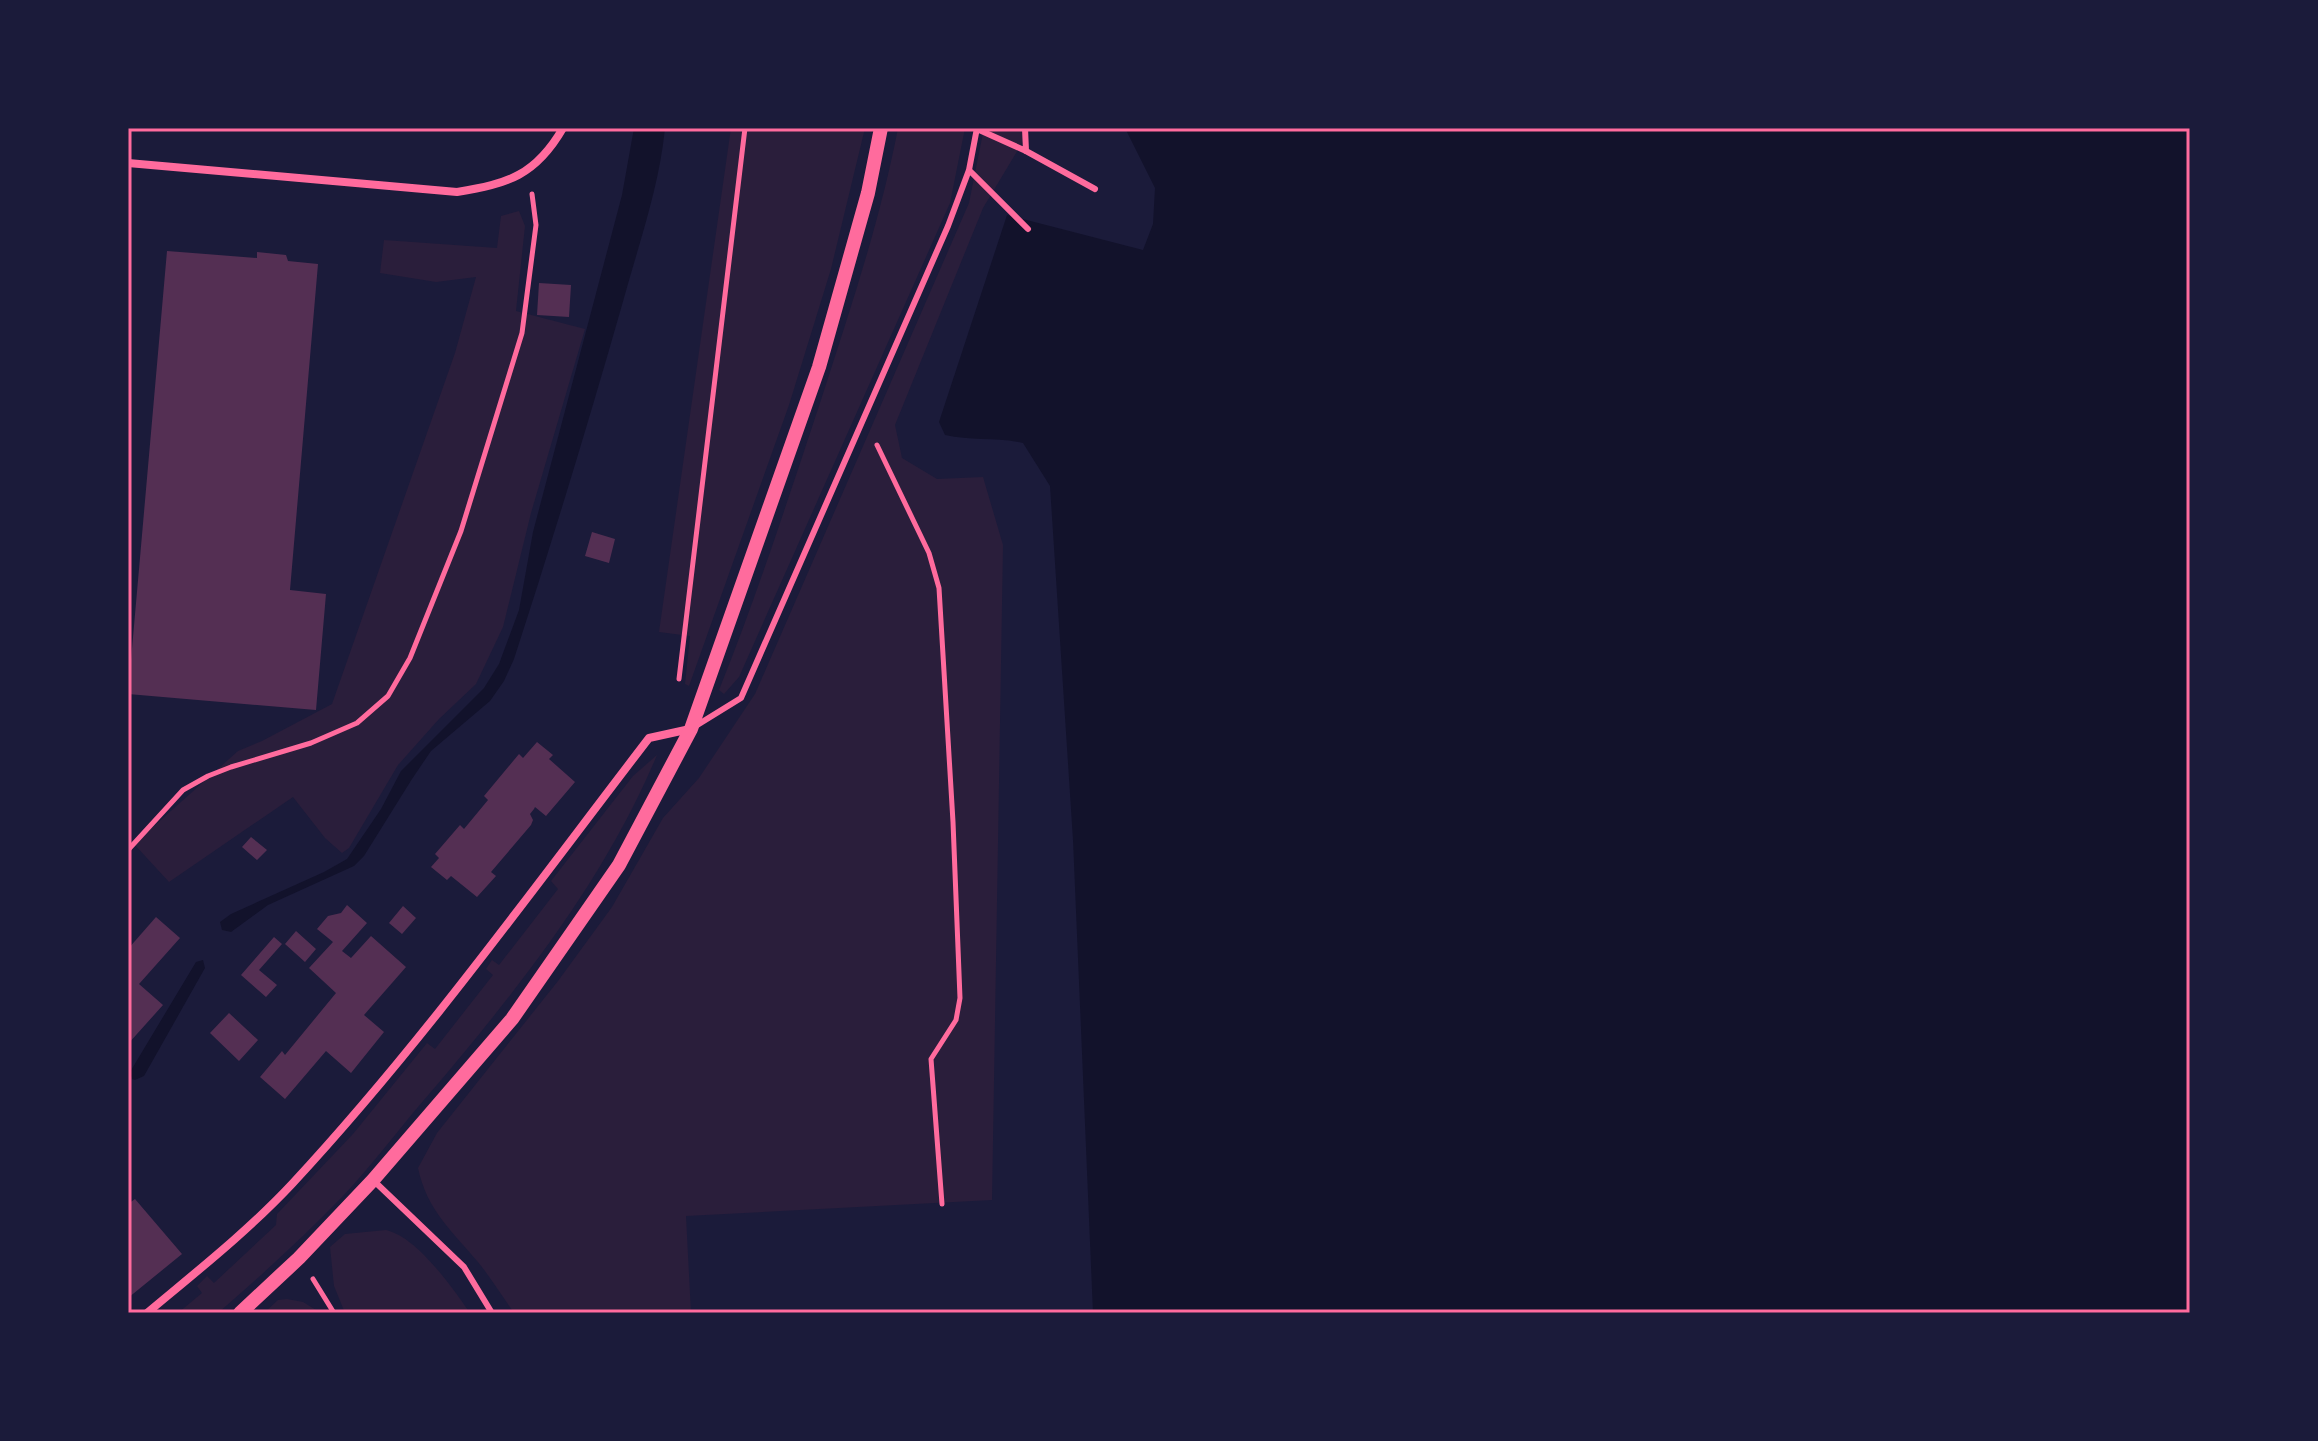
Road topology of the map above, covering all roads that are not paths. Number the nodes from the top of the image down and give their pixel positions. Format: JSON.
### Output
{"nodes":[{"id":1,"x":563,"y":128,"type":"edge"},
{"id":2,"x":881,"y":128,"type":"edge"},
{"id":3,"x":1025,"y":128,"type":"edge"},
{"id":4,"x":977,"y":129,"type":"edge"},
{"id":5,"x":1026,"y":151,"type":"junction"},
{"id":6,"x":128,"y":163,"type":"edge"},
{"id":7,"x":969,"y":170,"type":"junction"},
{"id":8,"x":1095,"y":189,"type":"dead end"},
{"id":9,"x":1028,"y":229,"type":"dead end"},
{"id":10,"x":691,"y":729,"type":"junction"},
{"id":11,"x":373,"y":1180,"type":"junction"},
{"id":12,"x":147,"y":1313,"type":"edge"},
{"id":13,"x":240,"y":1313,"type":"edge"},
{"id":14,"x":492,"y":1313,"type":"edge"}],
"edges":[{"from":1,"to":6,"type":"street"},
{"from":2,"to":10,"type":"street"},
{"from":3,"to":5,"type":"lane"},
{"from":4,"to":5,"type":"lane"},
{"from":4,"to":7,"type":"lane"},
{"from":5,"to":8,"type":"lane"},
{"from":7,"to":9,"type":"lane"},
{"from":7,"to":10,"type":"lane"},
{"from":10,"to":11,"type":"street"},
{"from":10,"to":12,"type":"street"},
{"from":11,"to":13,"type":"street"},
{"from":11,"to":14,"type":"lane"}]}
